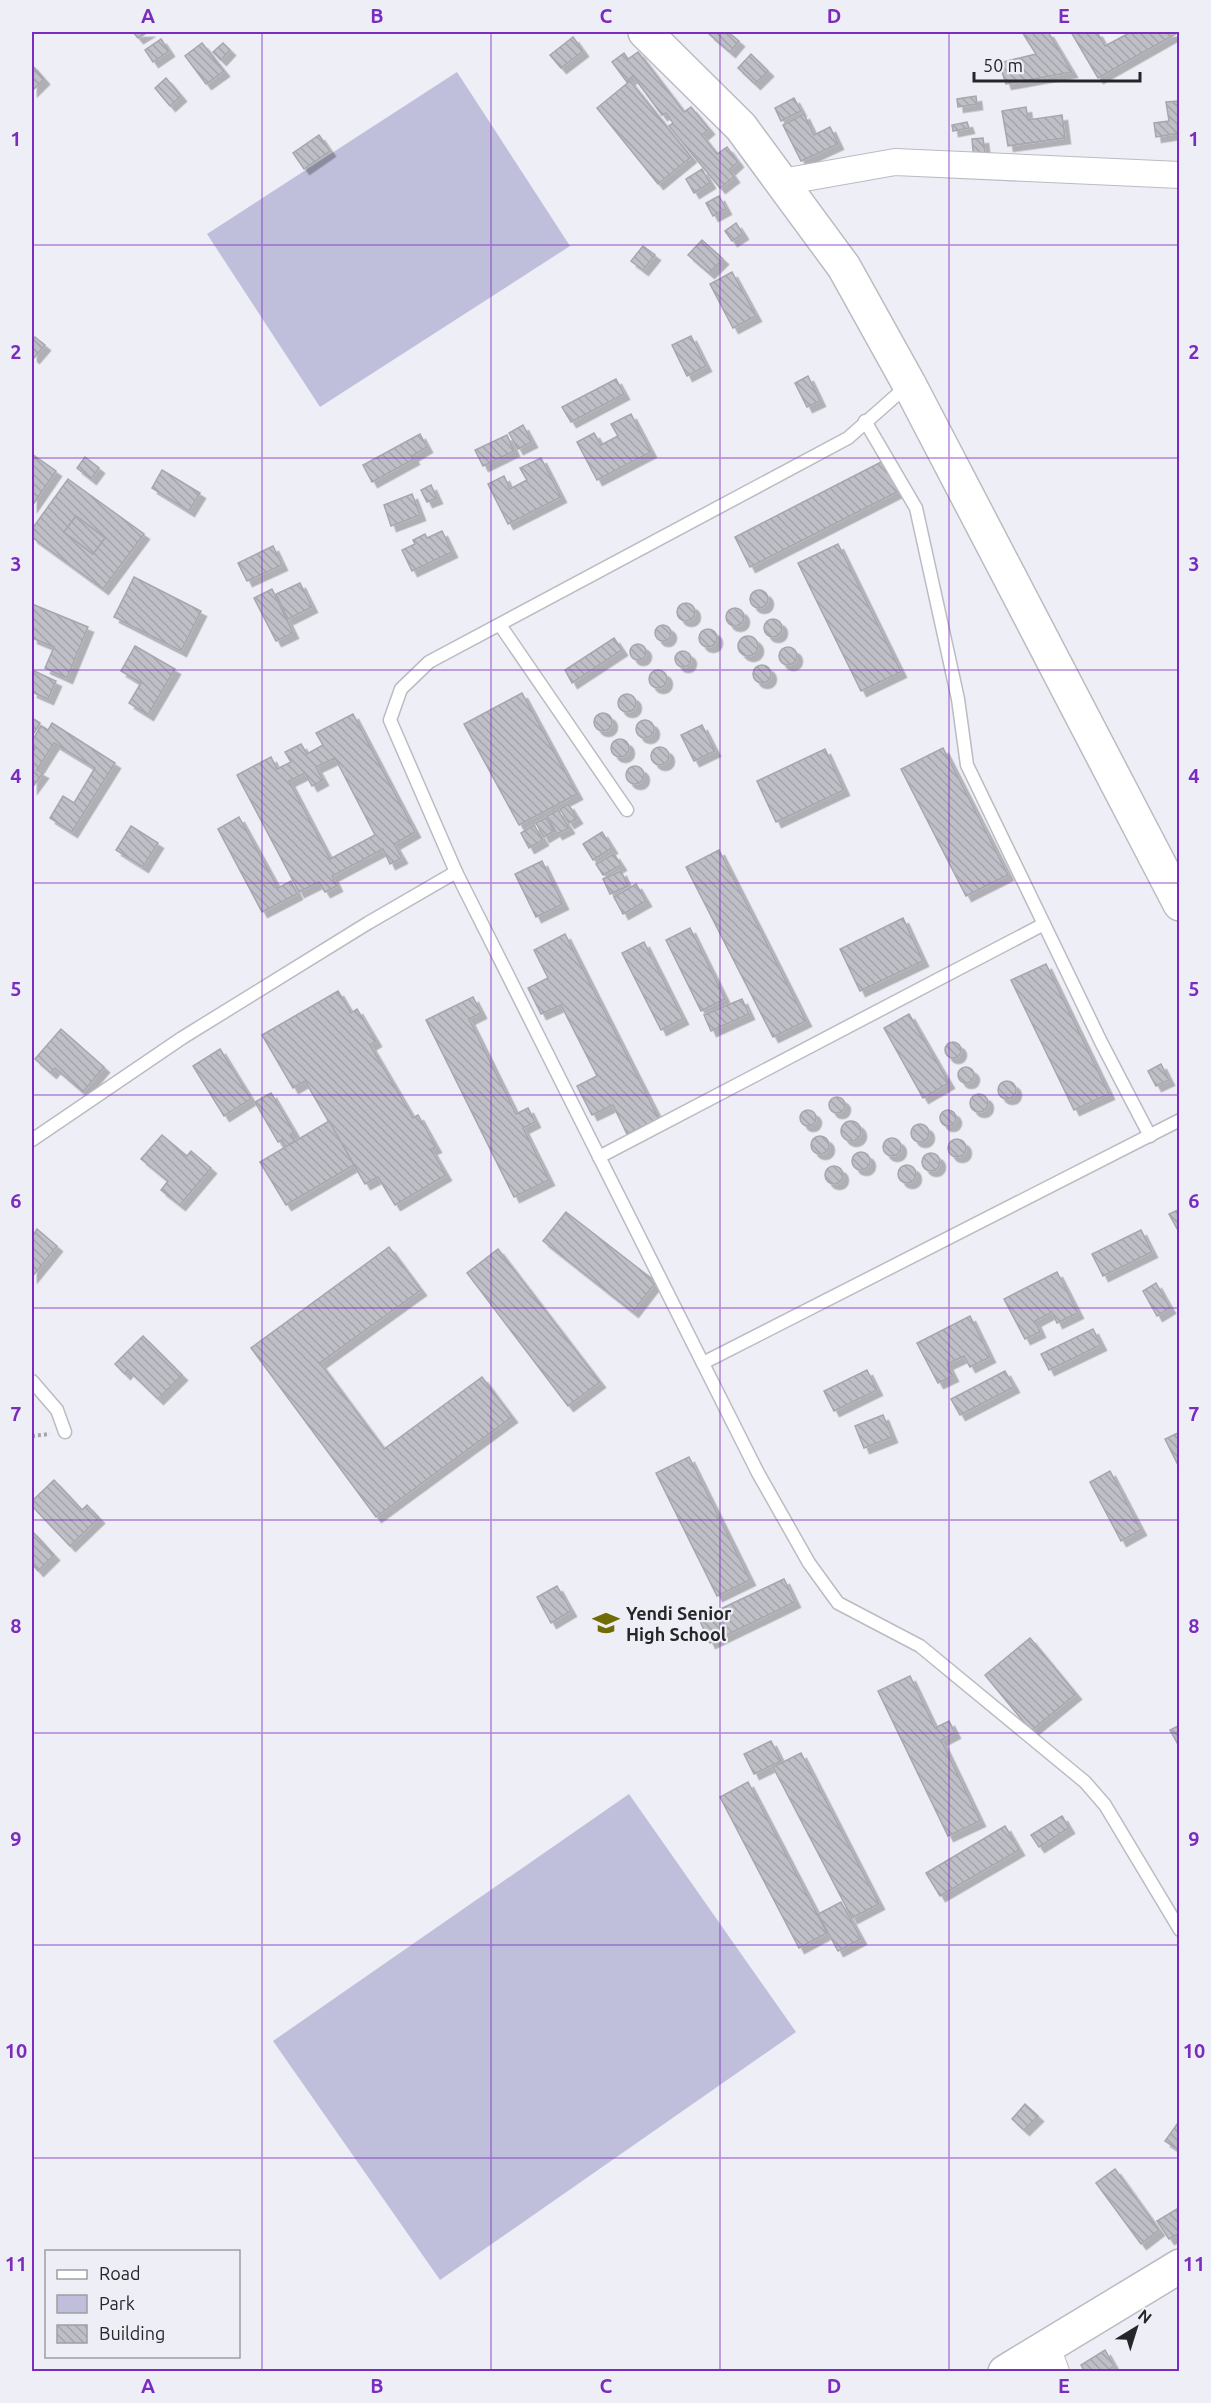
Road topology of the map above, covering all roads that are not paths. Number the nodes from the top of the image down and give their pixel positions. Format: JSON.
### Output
{"nodes":[{"id":1,"x":645,"y":32,"type":"edge"},
{"id":2,"x":1179,"y":175,"type":"edge"},
{"id":3,"x":782,"y":182,"type":"junction"},
{"id":4,"x":909,"y":384,"type":"junction"},
{"id":5,"x":865,"y":422,"type":"junction"},
{"id":6,"x":500,"y":625,"type":"junction"},
{"id":7,"x":627,"y":810,"type":"dead end"},
{"id":8,"x":456,"y":872,"type":"junction"},
{"id":9,"x":1179,"y":904,"type":"edge"},
{"id":10,"x":1044,"y":924,"type":"junction"},
{"id":11,"x":1179,"y":1120,"type":"edge"},
{"id":12,"x":1150,"y":1136,"type":"junction"},
{"id":13,"x":32,"y":1140,"type":"edge"},
{"id":14,"x":599,"y":1157,"type":"junction"},
{"id":15,"x":703,"y":1363,"type":"junction"},
{"id":16,"x":32,"y":1381,"type":"edge"},
{"id":17,"x":65,"y":1432,"type":"dead end"},
{"id":18,"x":1179,"y":1930,"type":"edge"},
{"id":19,"x":1179,"y":2266,"type":"edge"},
{"id":20,"x":1052,"y":2359,"type":"edge"},
{"id":21,"x":1005,"y":2372,"type":"edge"}],
"edges":[{"from":1,"to":3,"type":"main road"},
{"from":2,"to":3,"type":"street"},
{"from":3,"to":4,"type":"main road"},
{"from":4,"to":5,"type":"lane"},
{"from":4,"to":9,"type":"main road"},
{"from":5,"to":6,"type":"lane"},
{"from":5,"to":10,"type":"lane"},
{"from":6,"to":7,"type":"lane"},
{"from":6,"to":8,"type":"lane"},
{"from":8,"to":13,"type":"lane"},
{"from":8,"to":14,"type":"lane"},
{"from":10,"to":12,"type":"lane"},
{"from":10,"to":14,"type":"lane"},
{"from":11,"to":12,"type":"lane"},
{"from":12,"to":15,"type":"lane"},
{"from":14,"to":15,"type":"lane"},
{"from":15,"to":18,"type":"lane"},
{"from":16,"to":17,"type":"lane"},
{"from":19,"to":20,"type":"main road"},
{"from":20,"to":21,"type":"main road"}]}
